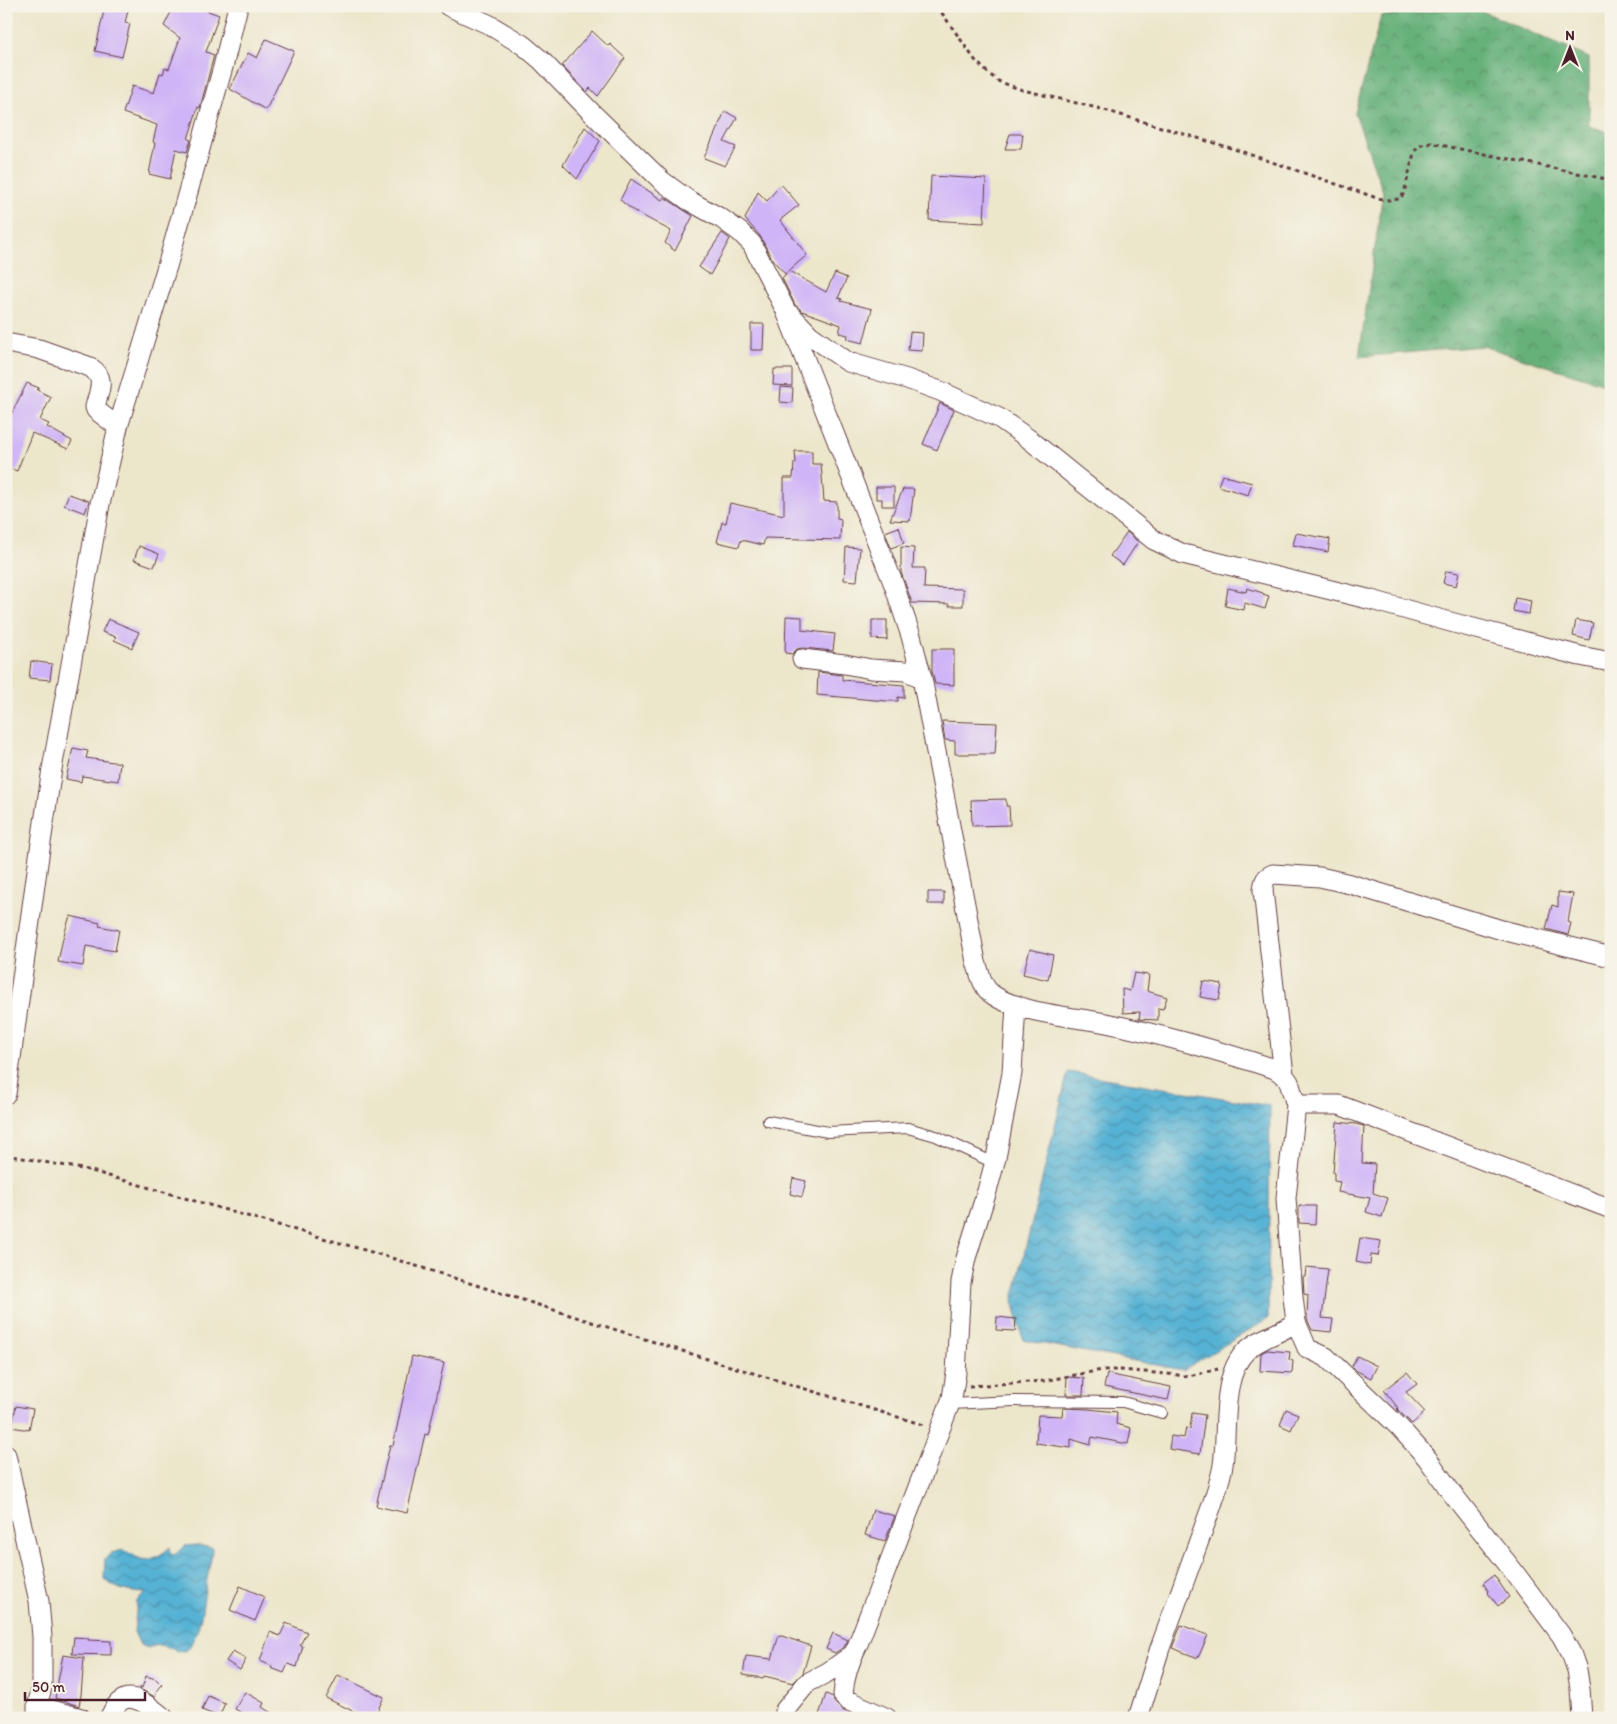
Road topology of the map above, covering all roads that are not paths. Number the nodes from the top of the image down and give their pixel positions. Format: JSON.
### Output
{"nodes":[{"id":1,"x":238,"y":6,"type":"edge"},
{"id":2,"x":448,"y":6,"type":"edge"},
{"id":3,"x":785,"y":309,"type":"junction"},
{"id":4,"x":6,"y":343,"type":"edge"},
{"id":5,"x":118,"y":427,"type":"junction"},
{"id":6,"x":802,"y":659,"type":"dead end"},
{"id":7,"x":1611,"y":662,"type":"edge"},
{"id":8,"x":922,"y":678,"type":"junction"},
{"id":9,"x":1611,"y":957,"type":"edge"},
{"id":10,"x":1016,"y":1005,"type":"junction"},
{"id":11,"x":1284,"y":1075,"type":"junction"},
{"id":12,"x":6,"y":1086,"type":"edge"},
{"id":13,"x":6,"y":1094,"type":"edge"},
{"id":14,"x":1296,"y":1104,"type":"junction"},
{"id":15,"x":768,"y":1121,"type":"dead end"},
{"id":16,"x":994,"y":1163,"type":"junction"},
{"id":17,"x":1611,"y":1209,"type":"edge"},
{"id":18,"x":1296,"y":1322,"type":"junction"},
{"id":19,"x":952,"y":1395,"type":"junction"},
{"id":20,"x":1162,"y":1413,"type":"dead end"},
{"id":21,"x":6,"y":1455,"type":"edge"},
{"id":22,"x":852,"y":1655,"type":"junction"},
{"id":23,"x":785,"y":1710,"type":"dead end"},
{"id":24,"x":37,"y":1712,"type":"edge"},
{"id":25,"x":81,"y":1718,"type":"edge"},
{"id":26,"x":109,"y":1718,"type":"edge"},
{"id":27,"x":164,"y":1718,"type":"edge"},
{"id":28,"x":887,"y":1718,"type":"edge"},
{"id":29,"x":1138,"y":1718,"type":"edge"},
{"id":30,"x":1582,"y":1718,"type":"edge"}],
"edges":[{"from":1,"to":5,"type":"street"},
{"from":2,"to":3,"type":"street"},
{"from":3,"to":7,"type":"street"},
{"from":3,"to":8,"type":"street"},
{"from":4,"to":5,"type":"street"},
{"from":5,"to":12,"type":"street"},
{"from":6,"to":8,"type":"street"},
{"from":8,"to":10,"type":"street"},
{"from":9,"to":11,"type":"street"},
{"from":10,"to":11,"type":"street"},
{"from":10,"to":16,"type":"street"},
{"from":11,"to":14,"type":"street"},
{"from":12,"to":13,"type":"street"},
{"from":14,"to":17,"type":"street"},
{"from":14,"to":18,"type":"street"},
{"from":15,"to":16,"type":"lane"},
{"from":16,"to":19,"type":"street"},
{"from":18,"to":29,"type":"street"},
{"from":18,"to":30,"type":"street"},
{"from":19,"to":20,"type":"lane"},
{"from":19,"to":22,"type":"street"},
{"from":21,"to":24,"type":"street"},
{"from":22,"to":23,"type":"street"},
{"from":22,"to":28,"type":"street"},
{"from":24,"to":25,"type":"street"},
{"from":26,"to":27,"type":"street"}]}
